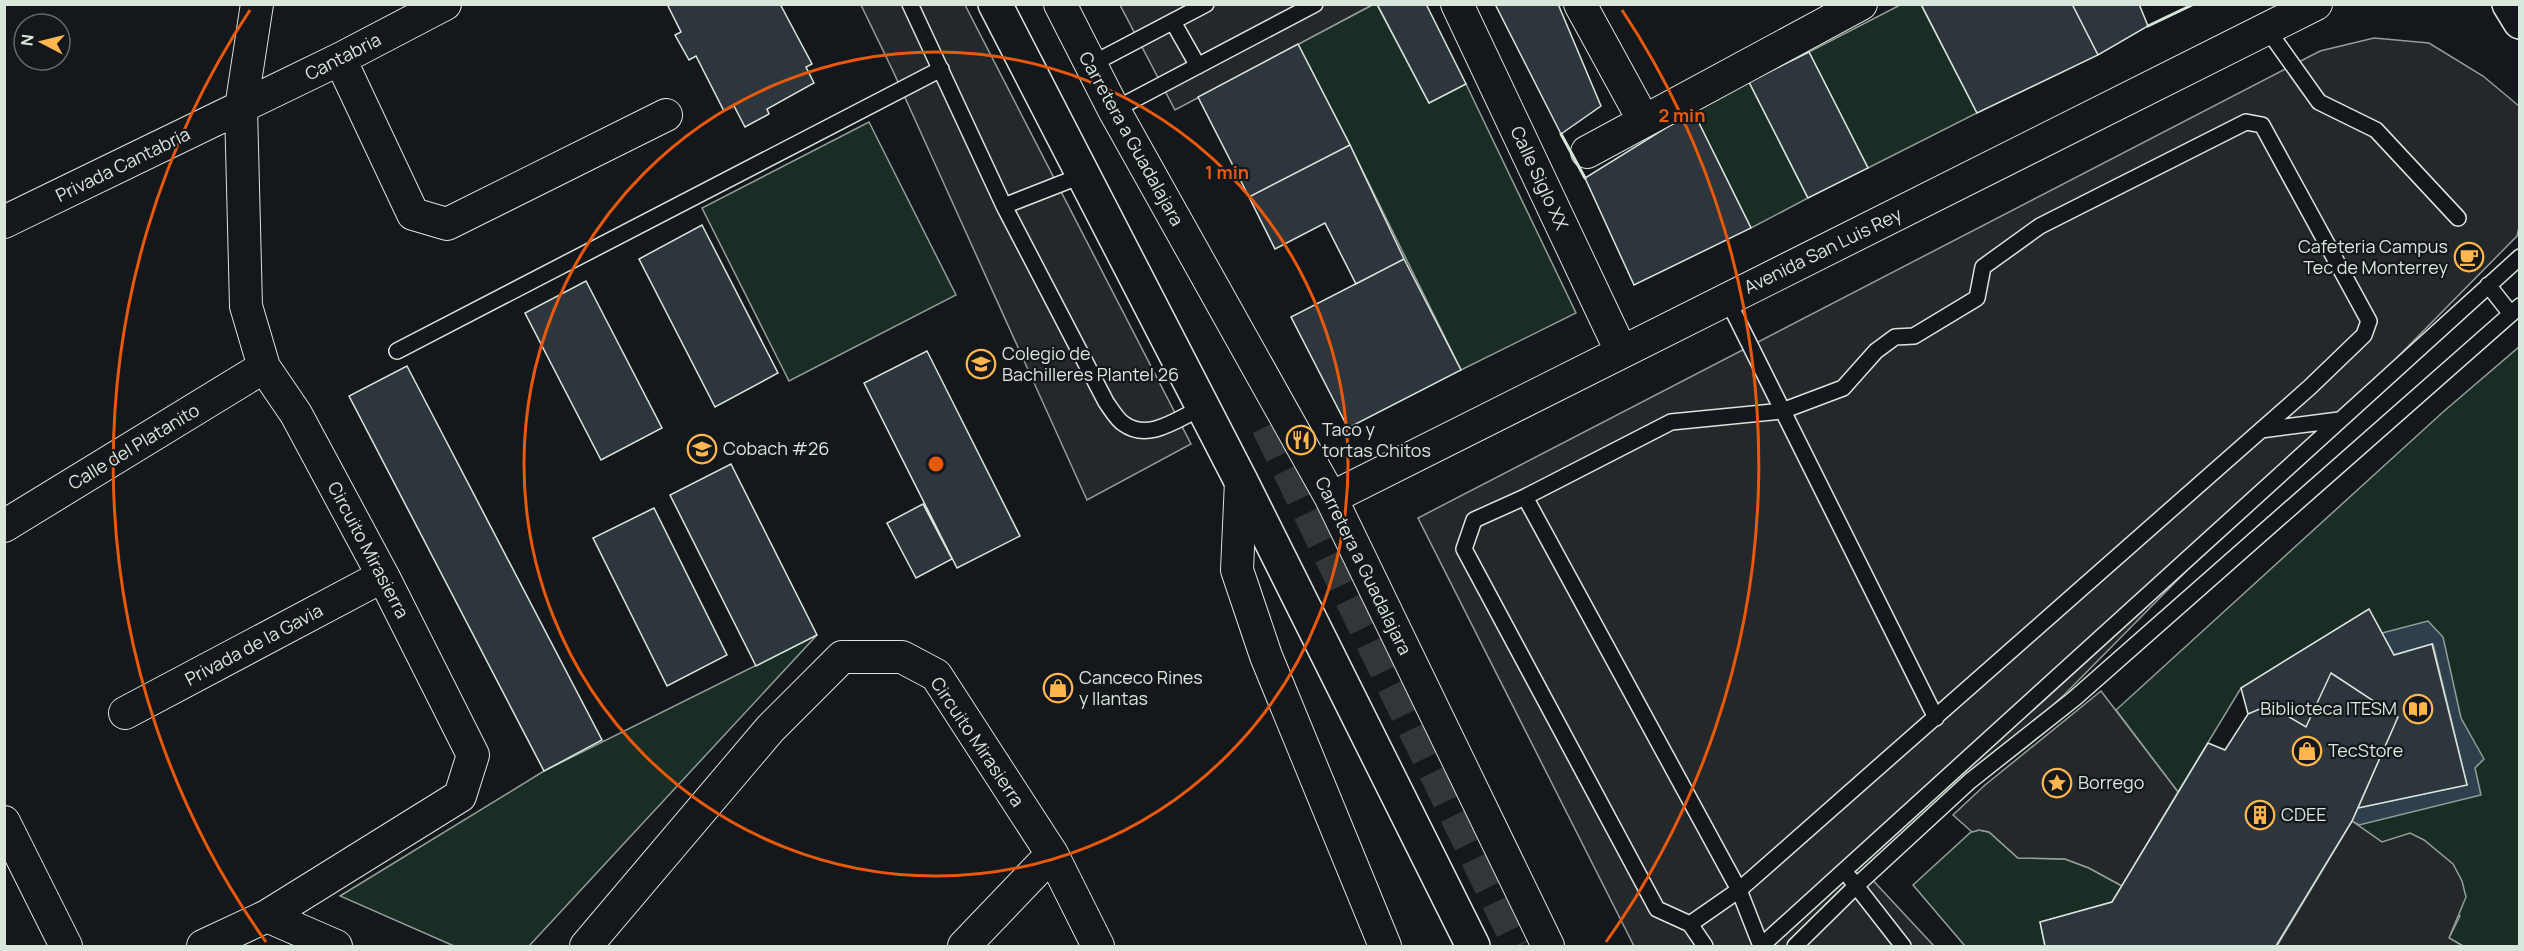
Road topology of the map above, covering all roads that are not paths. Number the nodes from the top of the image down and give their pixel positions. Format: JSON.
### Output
{"nodes":[{"id":1,"x":256,"y":4,"type":"edge"},
{"id":2,"x":445,"y":4,"type":"edge"},
{"id":3,"x":910,"y":4,"type":"edge"},
{"id":4,"x":995,"y":4,"type":"edge"},
{"id":5,"x":1059,"y":4,"type":"edge"},
{"id":6,"x":1206,"y":4,"type":"edge"},
{"id":7,"x":1315,"y":4,"type":"edge"},
{"id":8,"x":1457,"y":4,"type":"edge"},
{"id":9,"x":1580,"y":4,"type":"edge"},
{"id":10,"x":1861,"y":4,"type":"edge"},
{"id":11,"x":2316,"y":4,"type":"edge"},
{"id":12,"x":2509,"y":4,"type":"edge"},
{"id":13,"x":1173,"y":22,"type":"junction"},
{"id":14,"x":2520,"y":22,"type":"edge"},
{"id":15,"x":2267,"y":29,"type":"junction"},
{"id":16,"x":340,"y":59,"type":"junction"},
{"id":17,"x":1090,"y":65,"type":"junction"},
{"id":18,"x":1198,"y":66,"type":"junction"},
{"id":19,"x":941,"y":69,"type":"junction"},
{"id":20,"x":241,"y":108,"type":"junction"},
{"id":21,"x":1114,"y":110,"type":"junction"},
{"id":22,"x":666,"y":116,"type":"dead end"},
{"id":23,"x":1644,"y":121,"type":"junction"},
{"id":24,"x":1587,"y":152,"type":"dead end"},
{"id":25,"x":1083,"y":175,"type":"junction"},
{"id":26,"x":1004,"y":206,"type":"junction"},
{"id":27,"x":2458,"y":218,"type":"dead end"},
{"id":28,"x":4,"y":222,"type":"edge"},
{"id":29,"x":2520,"y":257,"type":"edge"},
{"id":30,"x":2488,"y":285,"type":"junction"},
{"id":31,"x":1727,"y":299,"type":"junction"},
{"id":32,"x":2515,"y":310,"type":"edge"},
{"id":33,"x":1241,"y":339,"type":"junction"},
{"id":34,"x":397,"y":351,"type":"dead end"},
{"id":35,"x":1621,"y":351,"type":"junction"},
{"id":36,"x":264,"y":367,"type":"junction"},
{"id":37,"x":1203,"y":406,"type":"junction"},
{"id":38,"x":1782,"y":411,"type":"junction"},
{"id":39,"x":2339,"y":420,"type":"junction"},
{"id":40,"x":1267,"y":426,"type":"tunnel mouth"},
{"id":41,"x":2261,"y":430,"type":"junction"},
{"id":42,"x":1241,"y":481,"type":"junction"},
{"id":43,"x":1525,"y":497,"type":"junction"},
{"id":44,"x":1331,"y":498,"type":"junction"},
{"id":45,"x":4,"y":526,"type":"edge"},
{"id":46,"x":383,"y":576,"type":"junction"},
{"id":47,"x":125,"y":713,"type":"dead end"},
{"id":48,"x":1936,"y":718,"type":"junction"},
{"id":49,"x":4,"y":822,"type":"edge"},
{"id":50,"x":1052,"y":854,"type":"junction"},
{"id":51,"x":1844,"y":871,"type":"junction"},
{"id":52,"x":1856,"y":886,"type":"junction"},
{"id":53,"x":1739,"y":890,"type":"junction"},
{"id":54,"x":267,"y":916,"type":"junction"},
{"id":55,"x":1690,"y":924,"type":"junction"},
{"id":56,"x":66,"y":946,"type":"edge"},
{"id":57,"x":203,"y":946,"type":"edge"},
{"id":58,"x":336,"y":946,"type":"edge"},
{"id":59,"x":586,"y":946,"type":"edge"},
{"id":60,"x":964,"y":946,"type":"edge"},
{"id":61,"x":1098,"y":946,"type":"edge"},
{"id":62,"x":1385,"y":946,"type":"edge"},
{"id":63,"x":1473,"y":946,"type":"edge"},
{"id":64,"x":1548,"y":946,"type":"edge"},
{"id":65,"x":1705,"y":946,"type":"edge"},
{"id":66,"x":1761,"y":946,"type":"edge"},
{"id":67,"x":1795,"y":946,"type":"edge"},
{"id":68,"x":1903,"y":946,"type":"edge"}],
"edges":[{"from":1,"to":20,"type":"street","name":"Circuito Mirasierra"},
{"from":2,"to":16,"type":"street","name":"Cantabria"},
{"from":3,"to":19,"type":"lane"},
{"from":4,"to":25,"type":"main road"},
{"from":5,"to":17,"type":"street","name":"Carretera a Guadalajara"},
{"from":6,"to":13,"type":"lane"},
{"from":7,"to":18,"type":"lane"},
{"from":8,"to":35,"type":"street","name":"Calle Siglo XX"},
{"from":9,"to":23,"type":"street"},
{"from":10,"to":23,"type":"street"},
{"from":11,"to":15,"type":"street","name":"Avenida San Luis Rey"},
{"from":12,"to":14,"type":"main road"},
{"from":13,"to":17,"type":"lane"},
{"from":13,"to":18,"type":"lane"},
{"from":15,"to":27,"type":"lane"},
{"from":15,"to":31,"type":"street","name":"Avenida San Luis Rey"},
{"from":16,"to":20,"type":"street","name":"Cantabria"},
{"from":16,"to":22,"type":"street"},
{"from":17,"to":21,"type":"street","name":"Carretera a Guadalajara"},
{"from":18,"to":21,"type":"lane"},
{"from":19,"to":26,"type":"lane"},
{"from":19,"to":34,"type":"lane"},
{"from":20,"to":28,"type":"street","name":"Privada Cantabria"},
{"from":20,"to":36,"type":"street","name":"Circuito Mirasierra"},
{"from":21,"to":33,"type":"street","name":"Carretera a Guadalajara"},
{"from":23,"to":24,"type":"street"},
{"from":25,"to":26,"type":"lane"},
{"from":25,"to":37,"type":"main road"},
{"from":26,"to":37,"type":"lane"},
{"from":29,"to":30,"type":"lane"},
{"from":30,"to":32,"type":"lane"},
{"from":30,"to":39,"type":"lane"},
{"from":31,"to":35,"type":"street","name":"Avenida San Luis Rey"},
{"from":31,"to":38,"type":"lane"},
{"from":32,"to":52,"type":"lane"},
{"from":33,"to":40,"type":"street"},
{"from":33,"to":44,"type":"street","name":"Carretera a Guadalajara"},
{"from":35,"to":44,"type":"street","name":"Avenida San Luis Rey"},
{"from":36,"to":45,"type":"street","name":"Calle del Platanito"},
{"from":36,"to":46,"type":"street","name":"Circuito Mirasierra"},
{"from":37,"to":42,"type":"main road"},
{"from":38,"to":41,"type":"lane"},
{"from":38,"to":43,"type":"lane"},
{"from":38,"to":48,"type":"lane"},
{"from":39,"to":41,"type":"lane"},
{"from":39,"to":51,"type":"lane"},
{"from":41,"to":48,"type":"lane"},
{"from":42,"to":62,"type":"street"},
{"from":42,"to":63,"type":"main road"},
{"from":43,"to":53,"type":"lane"},
{"from":43,"to":55,"type":"lane"},
{"from":44,"to":64,"type":"street","name":"Carretera a Guadalajara"},
{"from":46,"to":47,"type":"street","name":"Privada de la Gavia"},
{"from":46,"to":54,"type":"street","name":"Circuito Mirasierra"},
{"from":48,"to":53,"type":"lane"},
{"from":49,"to":56,"type":"street"},
{"from":50,"to":59,"type":"street","name":"Circuito Mirasierra"},
{"from":50,"to":60,"type":"street"},
{"from":50,"to":61,"type":"street","name":"Circuito Mirasierra"},
{"from":51,"to":52,"type":"lane"},
{"from":51,"to":66,"type":"lane"},
{"from":52,"to":67,"type":"lane"},
{"from":52,"to":68,"type":"lane"},
{"from":53,"to":55,"type":"lane"},
{"from":53,"to":66,"type":"lane"},
{"from":54,"to":57,"type":"street","name":"Circuito Mirasierra"},
{"from":54,"to":58,"type":"street"},
{"from":55,"to":65,"type":"lane"}]}
